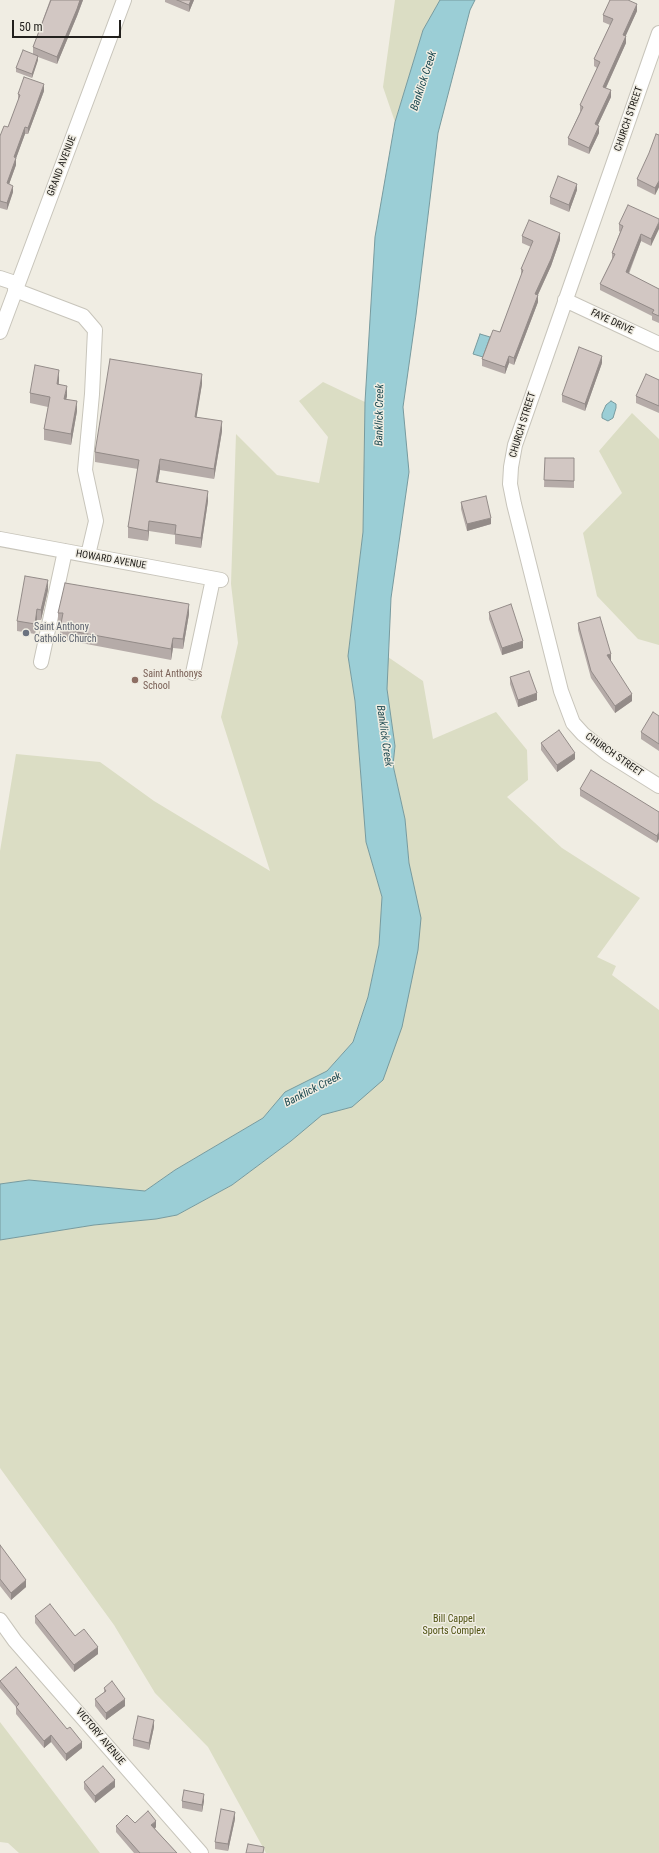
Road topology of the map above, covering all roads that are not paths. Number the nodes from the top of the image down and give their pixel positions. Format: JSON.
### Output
{"nodes":[{"id":1,"x":124,"y":0,"type":"edge"},
{"id":2,"x":659,"y":33,"type":"edge"},
{"id":3,"x":0,"y":278,"type":"edge"},
{"id":4,"x":16,"y":287,"type":"junction"},
{"id":5,"x":565,"y":300,"type":"junction"},
{"id":6,"x":0,"y":332,"type":"edge"},
{"id":7,"x":659,"y":344,"type":"edge"},
{"id":8,"x":0,"y":539,"type":"edge"},
{"id":9,"x":65,"y":551,"type":"junction"},
{"id":10,"x":88,"y":556,"type":"junction"},
{"id":11,"x":41,"y":662,"type":"dead end"},
{"id":12,"x":193,"y":673,"type":"dead end"},
{"id":13,"x":659,"y":786,"type":"edge"},
{"id":14,"x":0,"y":1620,"type":"edge"},
{"id":15,"x":202,"y":1853,"type":"edge"}],
"edges":[{"from":1,"to":4,"type":"street","name":"GRAND AVENUE"},
{"from":2,"to":5,"type":"street","name":"CHURCH STREET"},
{"from":3,"to":4,"type":"street"},
{"from":4,"to":6,"type":"street","name":"GRAND AVENUE"},
{"from":4,"to":10,"type":"street"},
{"from":5,"to":7,"type":"street","name":"FAYE DRIVE"},
{"from":5,"to":13,"type":"street","name":"CHURCH STREET"},
{"from":8,"to":9,"type":"street","name":"HOWARD AVENUE"},
{"from":9,"to":10,"type":"street","name":"HOWARD AVENUE"},
{"from":9,"to":11,"type":"street"},
{"from":10,"to":12,"type":"street","name":"HOWARD AVENUE"},
{"from":14,"to":15,"type":"street","name":"VICTORY AVENUE"}]}
